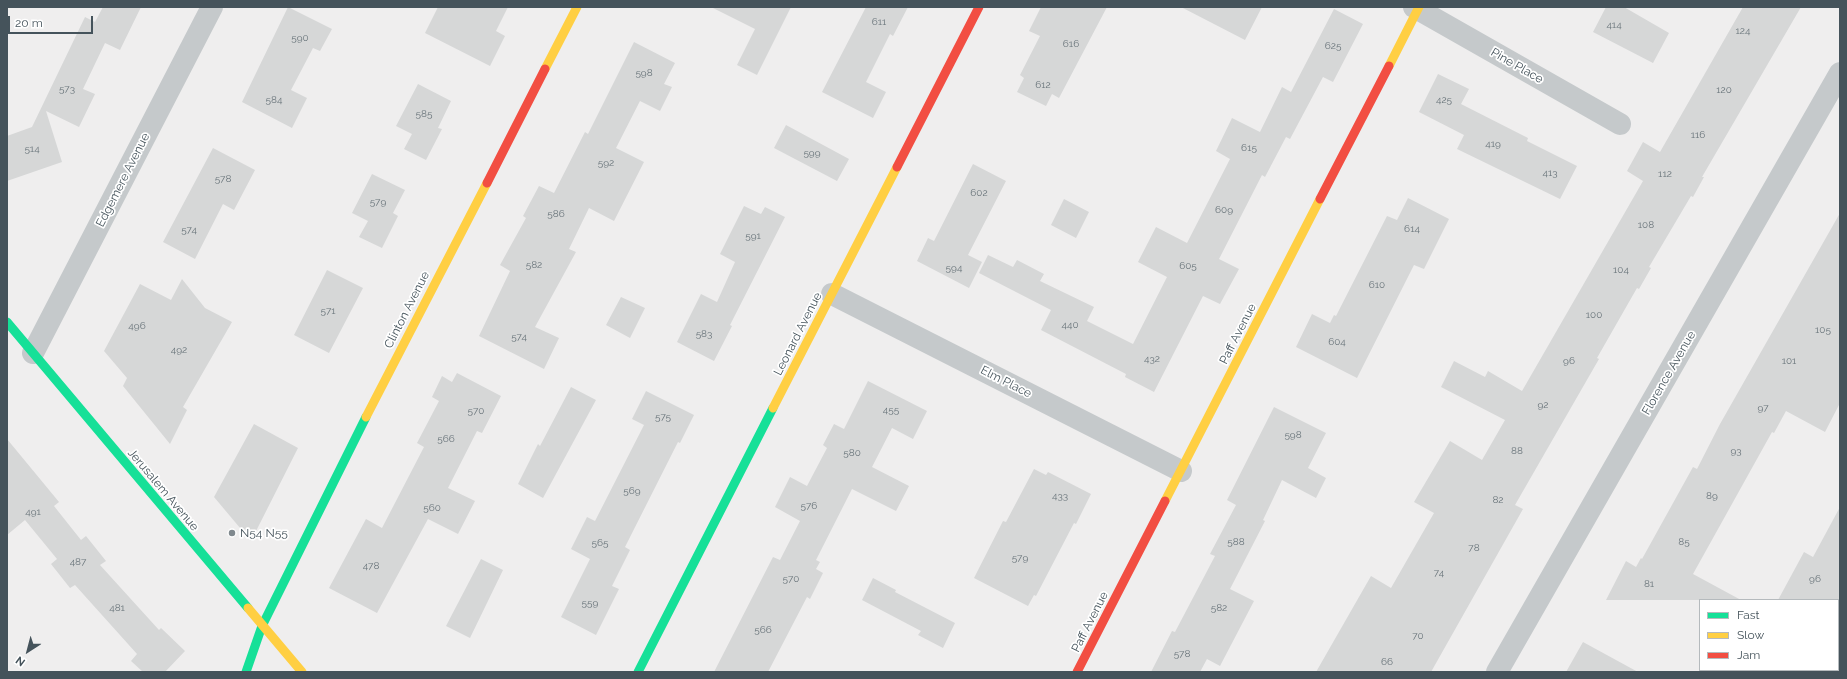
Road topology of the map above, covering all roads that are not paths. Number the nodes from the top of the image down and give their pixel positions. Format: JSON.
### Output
{"nodes":[{"id":1,"x":212,"y":7,"type":"edge"},
{"id":2,"x":577,"y":7,"type":"edge"},
{"id":3,"x":979,"y":7,"type":"edge"},
{"id":4,"x":1417,"y":8,"type":"edge"},
{"id":5,"x":1840,"y":73,"type":"edge"},
{"id":6,"x":1620,"y":124,"type":"dead end"},
{"id":7,"x":832,"y":294,"type":"junction"},
{"id":8,"x":7,"y":322,"type":"edge"},
{"id":9,"x":33,"y":353,"type":"junction"},
{"id":10,"x":1181,"y":471,"type":"junction"},
{"id":11,"x":262,"y":626,"type":"junction"},
{"id":12,"x":246,"y":672,"type":"edge"},
{"id":13,"x":302,"y":672,"type":"edge"},
{"id":14,"x":638,"y":672,"type":"edge"},
{"id":15,"x":1078,"y":672,"type":"edge"},
{"id":16,"x":1497,"y":672,"type":"edge"}],
"edges":[{"from":1,"to":9,"type":"street","name":"Edgemere Avenue"},
{"from":2,"to":11,"type":"street","name":"Clinton Avenue"},
{"from":3,"to":7,"type":"street","name":"Leonard Avenue"},
{"from":4,"to":6,"type":"street","name":"Pine Place"},
{"from":4,"to":10,"type":"street","name":"Paff Avenue"},
{"from":5,"to":16,"type":"street","name":"Florence Avenue"},
{"from":7,"to":10,"type":"street","name":"Elm Place"},
{"from":7,"to":14,"type":"street","name":"Leonard Avenue"},
{"from":8,"to":9,"type":"street","name":"Jerusalem Avenue"},
{"from":9,"to":11,"type":"street","name":"Jerusalem Avenue"},
{"from":10,"to":15,"type":"street","name":"Paff Avenue"},
{"from":11,"to":12,"type":"street","name":"Clinton Avenue"},
{"from":11,"to":13,"type":"street","name":"Jerusalem Avenue"}]}
